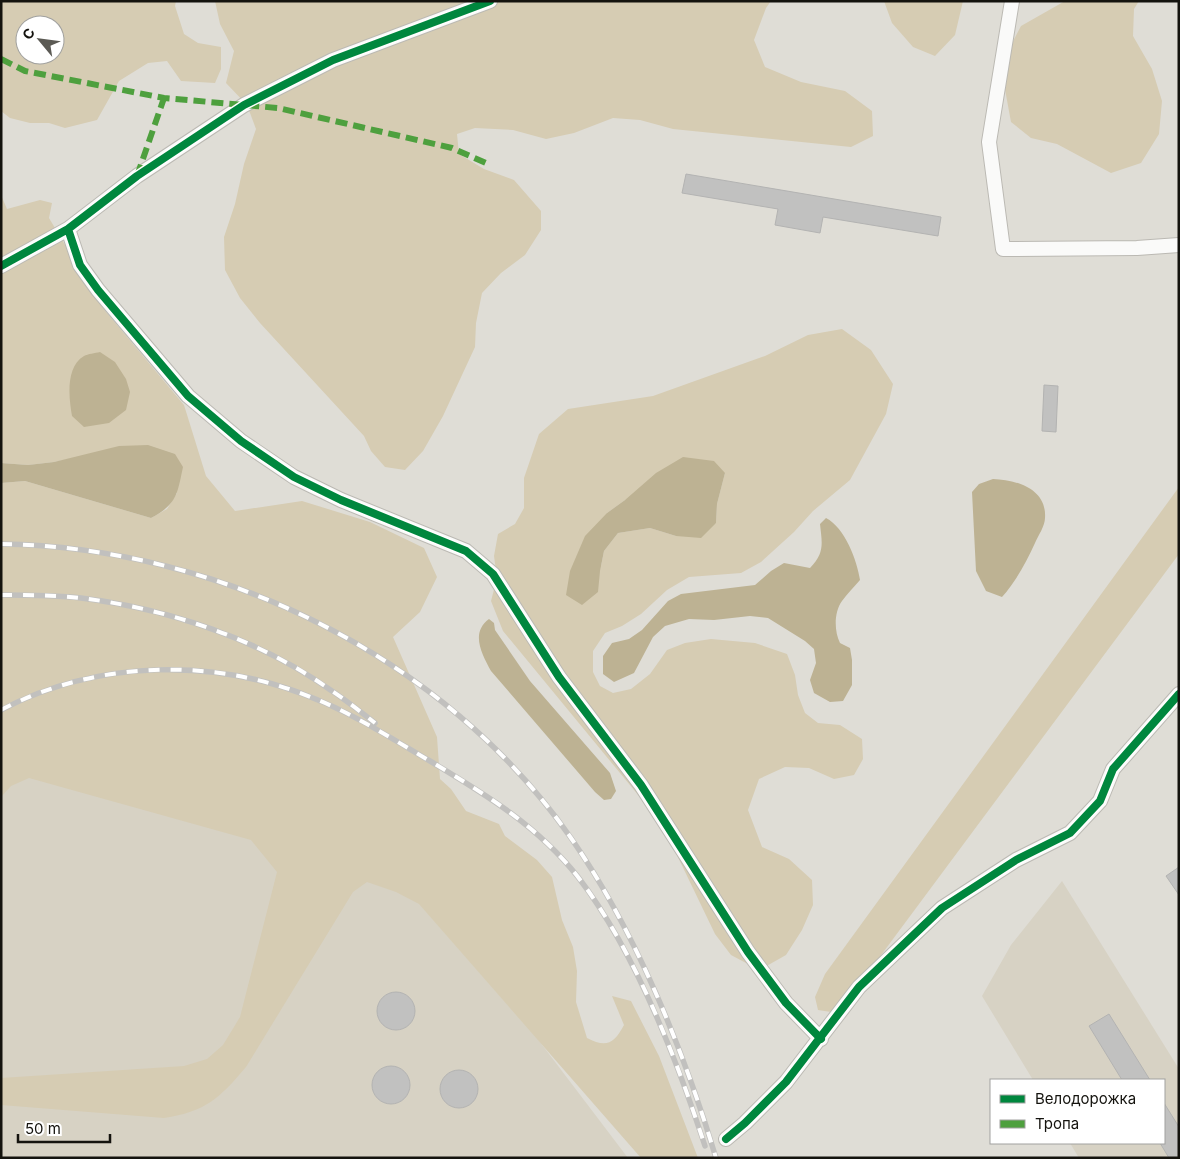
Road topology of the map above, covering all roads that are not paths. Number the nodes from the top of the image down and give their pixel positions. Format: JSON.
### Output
{"nodes":[{"id":1,"x":490,"y":1,"type":"edge"},
{"id":2,"x":1012,"y":1,"type":"edge"},
{"id":3,"x":68,"y":229,"type":"junction"},
{"id":4,"x":1179,"y":245,"type":"edge"},
{"id":5,"x":1,"y":266,"type":"edge"},
{"id":6,"x":1179,"y":694,"type":"edge"},
{"id":7,"x":821,"y":1039,"type":"junction"},
{"id":8,"x":726,"y":1140,"type":"dead end"}],
"edges":[{"from":1,"to":3,"type":"street"},
{"from":2,"to":4,"type":"street"},
{"from":3,"to":5,"type":"street"},
{"from":3,"to":7,"type":"street"},
{"from":6,"to":7,"type":"street"},
{"from":7,"to":8,"type":"street"}]}
